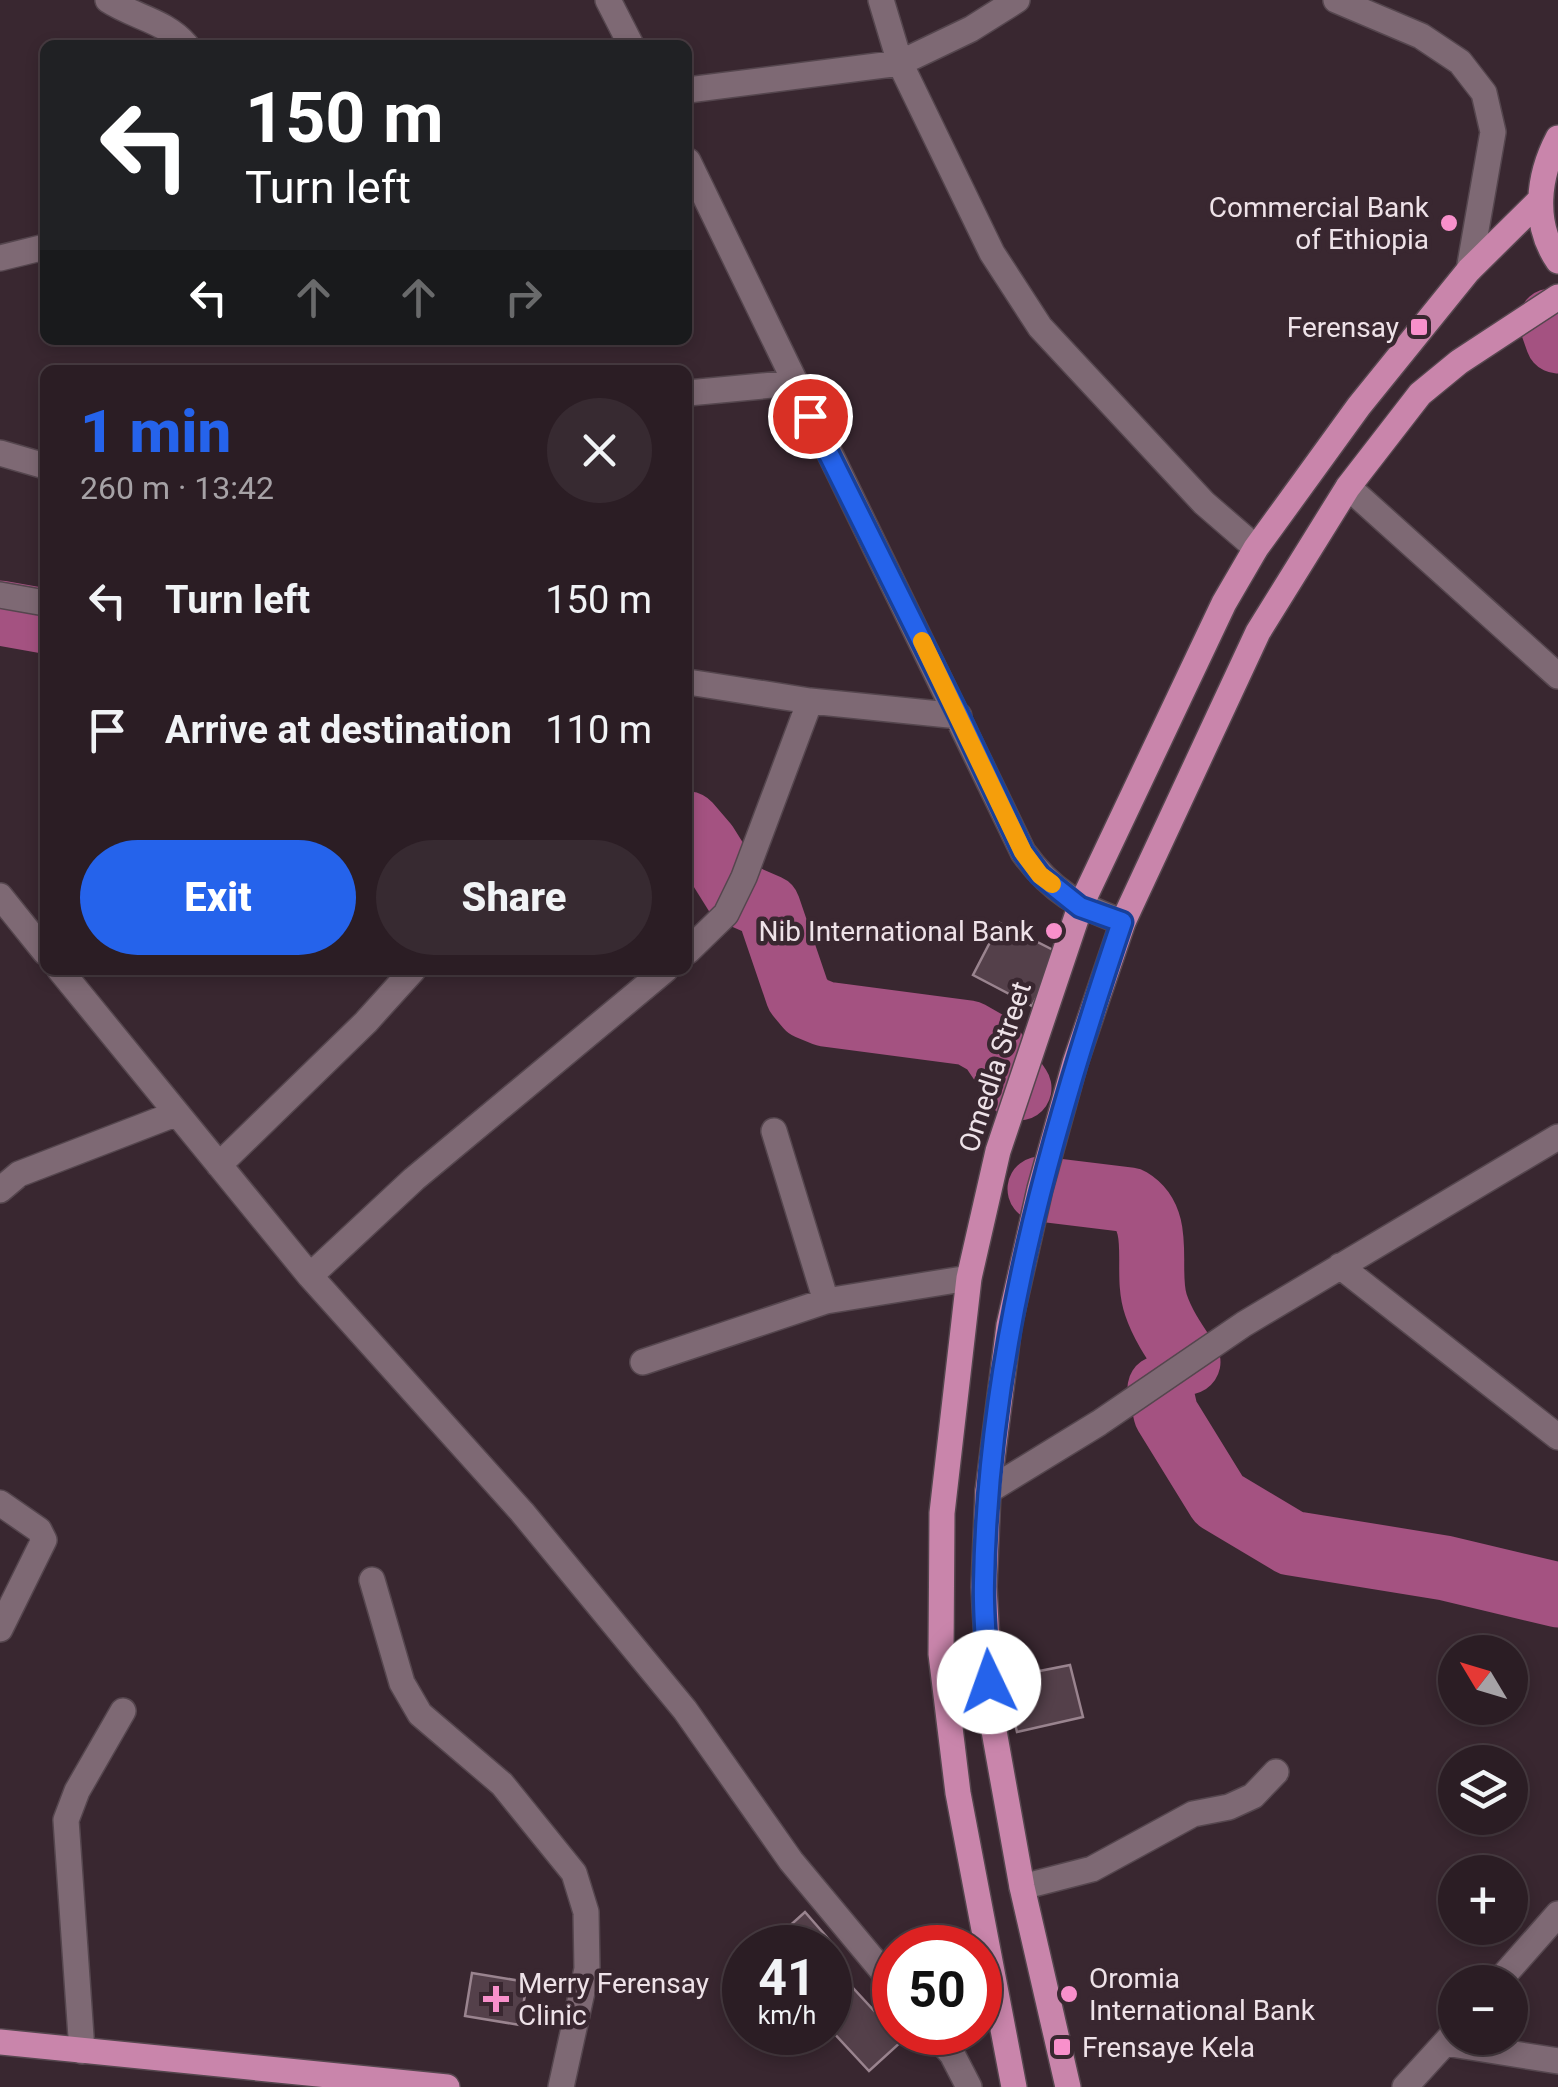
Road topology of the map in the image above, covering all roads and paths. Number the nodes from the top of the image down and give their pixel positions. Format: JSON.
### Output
{"nodes":[{"id":1,"x":108,"y":0,"type":"edge"},
{"id":2,"x":608,"y":0,"type":"edge"},
{"id":3,"x":881,"y":0,"type":"edge"},
{"id":4,"x":1016,"y":0,"type":"edge"},
{"id":5,"x":1336,"y":0,"type":"edge"},
{"id":6,"x":182,"y":40,"type":"edge"},
{"id":7,"x":628,"y":40,"type":"edge"},
{"id":8,"x":900,"y":62,"type":"junction"},
{"id":9,"x":692,"y":89,"type":"edge"},
{"id":10,"x":1558,"y":138,"type":"edge"},
{"id":11,"x":692,"y":169,"type":"edge"},
{"id":12,"x":1539,"y":201,"type":"junction"},
{"id":13,"x":40,"y":248,"type":"edge"},
{"id":14,"x":0,"y":258,"type":"edge"},
{"id":15,"x":1558,"y":260,"type":"edge"},
{"id":16,"x":1469,"y":270,"type":"junction"},
{"id":17,"x":1558,"y":297,"type":"edge"},
{"id":18,"x":794,"y":383,"type":"junction"},
{"id":19,"x":692,"y":393,"type":"edge"},
{"id":20,"x":0,"y":453,"type":"edge"},
{"id":21,"x":40,"y":465,"type":"edge"},
{"id":22,"x":1348,"y":487,"type":"junction"},
{"id":23,"x":1256,"y":548,"type":"junction"},
{"id":24,"x":0,"y":595,"type":"edge"},
{"id":25,"x":40,"y":602,"type":"edge"},
{"id":26,"x":1558,"y":676,"type":"edge"},
{"id":27,"x":692,"y":683,"type":"edge"},
{"id":28,"x":810,"y":701,"type":"junction"},
{"id":29,"x":959,"y":716,"type":"junction"},
{"id":30,"x":0,"y":896,"type":"edge"},
{"id":31,"x":1080,"y":907,"type":"junction"},
{"id":32,"x":1122,"y":922,"type":"junction"},
{"id":33,"x":40,"y":946,"type":"edge"},
{"id":34,"x":692,"y":947,"type":"edge"},
{"id":35,"x":64,"y":975,"type":"edge"},
{"id":36,"x":408,"y":975,"type":"edge"},
{"id":37,"x":659,"y":975,"type":"edge"},
{"id":38,"x":175,"y":1114,"type":"junction"},
{"id":39,"x":774,"y":1131,"type":"dead end"},
{"id":40,"x":1558,"y":1138,"type":"edge"},
{"id":41,"x":219,"y":1165,"type":"junction"},
{"id":42,"x":0,"y":1190,"type":"edge"},
{"id":43,"x":1340,"y":1266,"type":"junction"},
{"id":44,"x":310,"y":1276,"type":"junction"},
{"id":45,"x":969,"y":1278,"type":"junction"},
{"id":46,"x":826,"y":1301,"type":"junction"},
{"id":47,"x":643,"y":1362,"type":"dead end"},
{"id":48,"x":1558,"y":1437,"type":"edge"},
{"id":49,"x":988,"y":1491,"type":"junction"},
{"id":50,"x":0,"y":1503,"type":"edge"},
{"id":51,"x":372,"y":1580,"type":"dead end"},
{"id":52,"x":0,"y":1629,"type":"edge"},
{"id":53,"x":122,"y":1711,"type":"dead end"},
{"id":54,"x":1276,"y":1772,"type":"dead end"},
{"id":55,"x":1022,"y":1888,"type":"junction"},
{"id":56,"x":1558,"y":1914,"type":"edge"},
{"id":57,"x":872,"y":1958,"type":"edge"},
{"id":58,"x":1513,"y":1965,"type":"edge"},
{"id":59,"x":0,"y":2042,"type":"edge"},
{"id":60,"x":82,"y":2050,"type":"junction"},
{"id":61,"x":1438,"y":2050,"type":"edge"},
{"id":62,"x":953,"y":2055,"type":"edge"},
{"id":63,"x":1528,"y":2055,"type":"edge"},
{"id":64,"x":1558,"y":2062,"type":"edge"},
{"id":65,"x":447,"y":2087,"type":"edge"},
{"id":66,"x":561,"y":2087,"type":"edge"},
{"id":67,"x":969,"y":2087,"type":"edge"},
{"id":68,"x":1014,"y":2087,"type":"edge"},
{"id":69,"x":1068,"y":2087,"type":"edge"},
{"id":70,"x":1405,"y":2087,"type":"edge"}],
"edges":[{"from":1,"to":6,"type":"street"},
{"from":2,"to":7,"type":"street"},
{"from":3,"to":8,"type":"street"},
{"from":4,"to":8,"type":"street"},
{"from":5,"to":16,"type":"street"},
{"from":8,"to":9,"type":"street"},
{"from":8,"to":23,"type":"street"},
{"from":10,"to":12,"type":"main road"},
{"from":11,"to":18,"type":"street"},
{"from":12,"to":15,"type":"main road"},
{"from":12,"to":16,"type":"main road","name":"Omedla Street"},
{"from":13,"to":14,"type":"street"},
{"from":16,"to":23,"type":"main road","name":"Omedla Street"},
{"from":17,"to":22,"type":"main road"},
{"from":18,"to":19,"type":"street"},
{"from":18,"to":29,"type":"street"},
{"from":20,"to":21,"type":"street"},
{"from":22,"to":26,"type":"street"},
{"from":22,"to":32,"type":"main road"},
{"from":23,"to":31,"type":"main road","name":"Omedla Street"},
{"from":24,"to":25,"type":"street"},
{"from":27,"to":28,"type":"street"},
{"from":28,"to":29,"type":"street"},
{"from":28,"to":34,"type":"street"},
{"from":29,"to":31,"type":"street"},
{"from":30,"to":33,"type":"street"},
{"from":31,"to":32,"type":"street"},
{"from":31,"to":45,"type":"main road","name":"Omedla Street"},
{"from":32,"to":49,"type":"main road"},
{"from":35,"to":38,"type":"street"},
{"from":36,"to":41,"type":"street"},
{"from":37,"to":44,"type":"street"},
{"from":38,"to":41,"type":"street"},
{"from":38,"to":42,"type":"street"},
{"from":39,"to":46,"type":"street"},
{"from":40,"to":43,"type":"street"},
{"from":41,"to":44,"type":"street"},
{"from":43,"to":48,"type":"street"},
{"from":43,"to":49,"type":"street"},
{"from":44,"to":57,"type":"street"},
{"from":45,"to":46,"type":"street"},
{"from":45,"to":68,"type":"main road","name":"Omedla Street"},
{"from":46,"to":47,"type":"street"},
{"from":49,"to":55,"type":"main road"},
{"from":50,"to":52,"type":"street"},
{"from":51,"to":66,"type":"street"},
{"from":53,"to":60,"type":"street"},
{"from":54,"to":55,"type":"street"},
{"from":55,"to":69,"type":"main road"},
{"from":56,"to":58,"type":"street"},
{"from":59,"to":60,"type":"main road"},
{"from":60,"to":65,"type":"main road"},
{"from":61,"to":70,"type":"street"},
{"from":62,"to":67,"type":"street"},
{"from":63,"to":64,"type":"street"}]}
